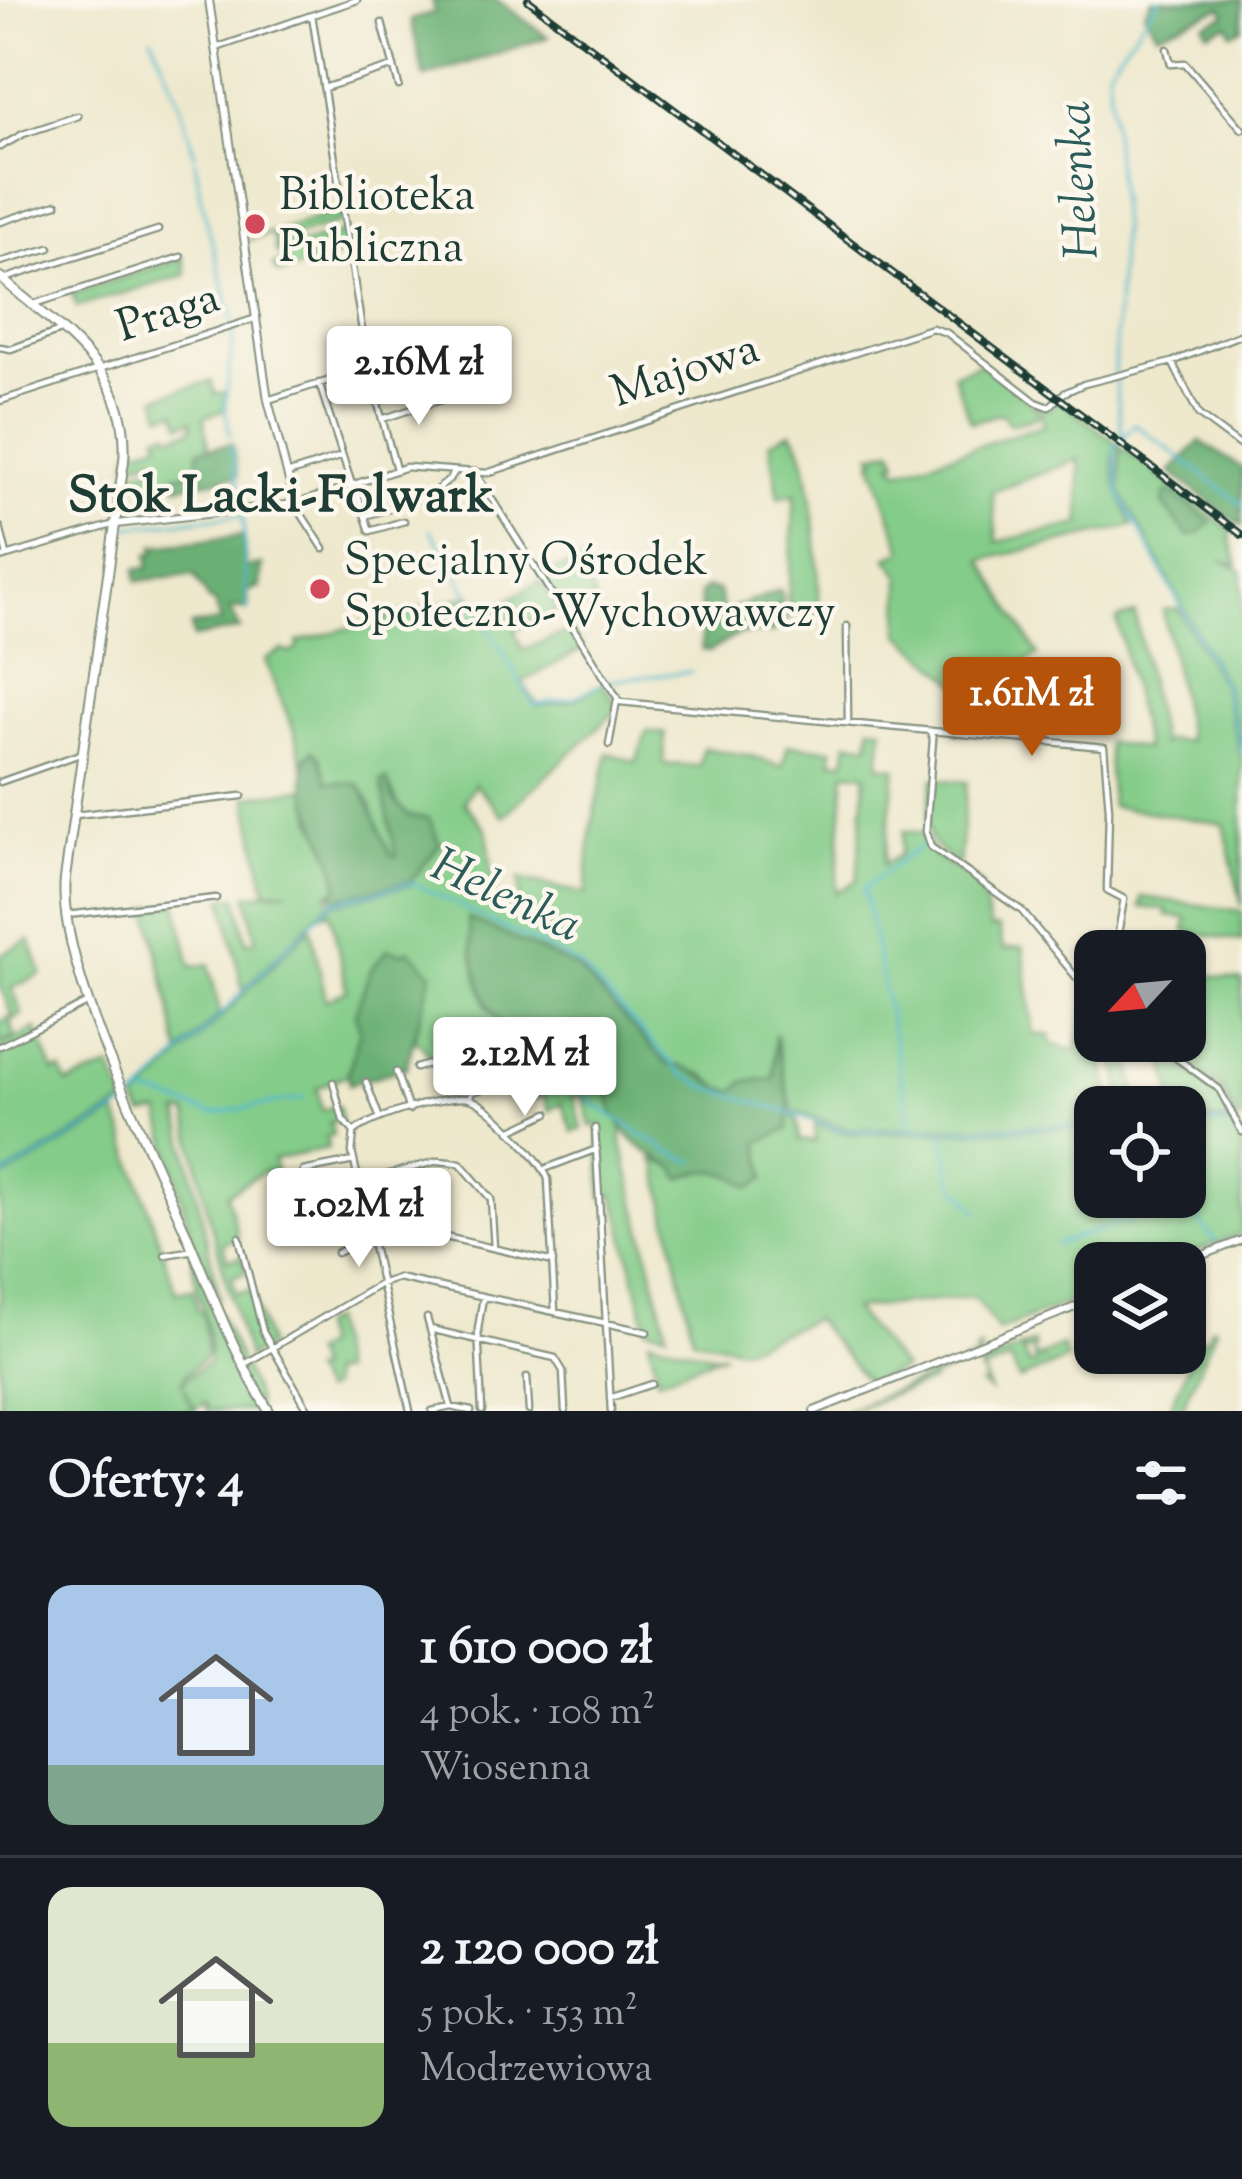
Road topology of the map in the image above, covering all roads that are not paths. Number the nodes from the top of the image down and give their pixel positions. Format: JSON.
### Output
{"nodes":[{"id":1,"x":209,"y":0,"type":"edge"},
{"id":2,"x":357,"y":0,"type":"edge"},
{"id":3,"x":312,"y":15,"type":"junction"},
{"id":4,"x":382,"y":22,"type":"dead end"},
{"id":5,"x":216,"y":48,"type":"junction"},
{"id":6,"x":1167,"y":49,"type":"dead end"},
{"id":7,"x":394,"y":66,"type":"junction"},
{"id":8,"x":399,"y":86,"type":"dead end"},
{"id":9,"x":324,"y":88,"type":"junction"},
{"id":10,"x":78,"y":116,"type":"dead end"},
{"id":11,"x":1242,"y":129,"type":"edge"},
{"id":12,"x":0,"y":147,"type":"edge"},
{"id":13,"x":56,"y":204,"type":"dead end"},
{"id":14,"x":0,"y":223,"type":"edge"},
{"id":15,"x":158,"y":230,"type":"dead end"},
{"id":16,"x":50,"y":248,"type":"dead end"},
{"id":17,"x":181,"y":257,"type":"dead end"},
{"id":18,"x":0,"y":262,"type":"edge"},
{"id":19,"x":1,"y":279,"type":"edge"},
{"id":20,"x":31,"y":305,"type":"junction"},
{"id":21,"x":256,"y":318,"type":"junction"},
{"id":22,"x":60,"y":331,"type":"junction"},
{"id":23,"x":1242,"y":334,"type":"edge"},
{"id":24,"x":0,"y":347,"type":"edge"},
{"id":25,"x":436,"y":361,"type":"dead end"},
{"id":26,"x":1172,"y":362,"type":"junction"},
{"id":27,"x":368,"y":368,"type":"junction"},
{"id":28,"x":100,"y":369,"type":"junction"},
{"id":29,"x":372,"y":381,"type":"junction"},
{"id":30,"x":320,"y":383,"type":"junction"},
{"id":31,"x":443,"y":399,"type":"dead end"},
{"id":32,"x":0,"y":400,"type":"edge"},
{"id":33,"x":268,"y":400,"type":"junction"},
{"id":34,"x":382,"y":418,"type":"junction"},
{"id":35,"x":1242,"y":447,"type":"edge"},
{"id":36,"x":342,"y":456,"type":"junction"},
{"id":37,"x":396,"y":470,"type":"junction"},
{"id":38,"x":454,"y":472,"type":"junction"},
{"id":39,"x":287,"y":474,"type":"junction"},
{"id":40,"x":476,"y":474,"type":"junction"},
{"id":41,"x":353,"y":484,"type":"junction"},
{"id":42,"x":296,"y":504,"type":"junction"},
{"id":43,"x":365,"y":516,"type":"junction"},
{"id":44,"x":404,"y":521,"type":"dead end"},
{"id":45,"x":116,"y":524,"type":"junction"},
{"id":46,"x":0,"y":527,"type":"edge"},
{"id":47,"x":324,"y":549,"type":"dead end"},
{"id":48,"x":3,"y":557,"type":"edge"},
{"id":49,"x":847,"y":626,"type":"dead end"},
{"id":50,"x":617,"y":700,"type":"junction"},
{"id":51,"x":848,"y":723,"type":"junction"},
{"id":52,"x":930,"y":731,"type":"junction"},
{"id":53,"x":609,"y":745,"type":"dead end"},
{"id":54,"x":84,"y":754,"type":"junction"},
{"id":55,"x":0,"y":782,"type":"edge"},
{"id":56,"x":242,"y":796,"type":"dead end"},
{"id":57,"x":75,"y":815,"type":"junction"},
{"id":58,"x":216,"y":898,"type":"dead end"},
{"id":59,"x":65,"y":915,"type":"junction"},
{"id":60,"x":1119,"y":930,"type":"edge"},
{"id":61,"x":1074,"y":974,"type":"edge"},
{"id":62,"x":90,"y":1001,"type":"junction"},
{"id":63,"x":0,"y":1046,"type":"edge"},
{"id":64,"x":1183,"y":1062,"type":"edge"},
{"id":65,"x":416,"y":1068,"type":"dead end"},
{"id":66,"x":396,"y":1072,"type":"dead end"},
{"id":67,"x":333,"y":1082,"type":"dead end"},
{"id":68,"x":366,"y":1082,"type":"dead end"},
{"id":69,"x":469,"y":1099,"type":"junction"},
{"id":70,"x":410,"y":1110,"type":"junction"},
{"id":71,"x":548,"y":1113,"type":"dead end"},
{"id":72,"x":380,"y":1118,"type":"junction"},
{"id":73,"x":596,"y":1127,"type":"dead end"},
{"id":74,"x":354,"y":1132,"type":"junction"},
{"id":75,"x":509,"y":1132,"type":"junction"},
{"id":76,"x":1242,"y":1132,"type":"edge"},
{"id":77,"x":597,"y":1149,"type":"junction"},
{"id":78,"x":354,"y":1161,"type":"junction"},
{"id":79,"x":544,"y":1169,"type":"junction"},
{"id":80,"x":303,"y":1171,"type":"dead end"},
{"id":81,"x":359,"y":1182,"type":"junction"},
{"id":82,"x":363,"y":1199,"type":"junction"},
{"id":83,"x":322,"y":1214,"type":"dead end"},
{"id":84,"x":371,"y":1236,"type":"junction"},
{"id":85,"x":239,"y":1237,"type":"dead end"},
{"id":86,"x":1242,"y":1240,"type":"edge"},
{"id":87,"x":494,"y":1248,"type":"junction"},
{"id":88,"x":194,"y":1250,"type":"junction"},
{"id":89,"x":337,"y":1253,"type":"dead end"},
{"id":90,"x":1206,"y":1254,"type":"edge"},
{"id":91,"x":165,"y":1255,"type":"dead end"},
{"id":92,"x":553,"y":1262,"type":"junction"},
{"id":93,"x":382,"y":1282,"type":"junction"},
{"id":94,"x":484,"y":1296,"type":"junction"},
{"id":95,"x":1074,"y":1307,"type":"edge"},
{"id":96,"x":555,"y":1312,"type":"junction"},
{"id":97,"x":427,"y":1318,"type":"dead end"},
{"id":98,"x":606,"y":1326,"type":"junction"},
{"id":99,"x":430,"y":1329,"type":"junction"},
{"id":100,"x":646,"y":1332,"type":"dead end"},
{"id":101,"x":454,"y":1334,"type":"junction"},
{"id":102,"x":478,"y":1340,"type":"junction"},
{"id":103,"x":272,"y":1348,"type":"junction"},
{"id":104,"x":437,"y":1348,"type":"junction"},
{"id":105,"x":243,"y":1365,"type":"junction"},
{"id":106,"x":527,"y":1377,"type":"dead end"},
{"id":107,"x":652,"y":1384,"type":"dead end"},
{"id":108,"x":610,"y":1398,"type":"junction"},
{"id":109,"x":457,"y":1409,"type":"edge"},
{"id":110,"x":269,"y":1411,"type":"edge"},
{"id":111,"x":310,"y":1411,"type":"edge"},
{"id":112,"x":410,"y":1411,"type":"edge"},
{"id":113,"x":432,"y":1411,"type":"edge"},
{"id":114,"x":471,"y":1411,"type":"edge"},
{"id":115,"x":482,"y":1411,"type":"edge"},
{"id":116,"x":529,"y":1411,"type":"edge"},
{"id":117,"x":565,"y":1411,"type":"edge"},
{"id":118,"x":611,"y":1411,"type":"edge"},
{"id":119,"x":814,"y":1411,"type":"edge"}],
"edges":[{"from":1,"to":5,"type":"street"},
{"from":2,"to":3,"type":"street"},
{"from":3,"to":5,"type":"street"},
{"from":3,"to":9,"type":"street"},
{"from":4,"to":7,"type":"street"},
{"from":5,"to":21,"type":"street"},
{"from":6,"to":11,"type":"street"},
{"from":7,"to":8,"type":"street"},
{"from":7,"to":9,"type":"street"},
{"from":9,"to":27,"type":"street"},
{"from":10,"to":12,"type":"street"},
{"from":13,"to":14,"type":"street"},
{"from":15,"to":19,"type":"street"},
{"from":16,"to":18,"type":"street"},
{"from":17,"to":20,"type":"street"},
{"from":19,"to":20,"type":"main road"},
{"from":20,"to":22,"type":"main road"},
{"from":21,"to":28,"type":"street","name":"Praga"},
{"from":21,"to":33,"type":"street"},
{"from":22,"to":24,"type":"street"},
{"from":22,"to":28,"type":"main road"},
{"from":23,"to":26,"type":"street","name":"Majowa"},
{"from":25,"to":29,"type":"street"},
{"from":26,"to":35,"type":"street"},
{"from":26,"to":40,"type":"street","name":"Majowa"},
{"from":27,"to":29,"type":"street"},
{"from":27,"to":30,"type":"street"},
{"from":28,"to":32,"type":"street","name":"Praga"},
{"from":28,"to":45,"type":"main road"},
{"from":29,"to":34,"type":"street"},
{"from":30,"to":33,"type":"street"},
{"from":30,"to":36,"type":"street"},
{"from":31,"to":34,"type":"street"},
{"from":33,"to":39,"type":"street"},
{"from":34,"to":37,"type":"street"},
{"from":36,"to":39,"type":"street"},
{"from":36,"to":41,"type":"street"},
{"from":37,"to":38,"type":"street","name":"Majowa"},
{"from":37,"to":41,"type":"street","name":"Majowa"},
{"from":38,"to":40,"type":"street","name":"Majowa"},
{"from":38,"to":43,"type":"street"},
{"from":39,"to":42,"type":"street"},
{"from":40,"to":50,"type":"street"},
{"from":41,"to":42,"type":"street","name":"Majowa"},
{"from":41,"to":43,"type":"street"},
{"from":42,"to":45,"type":"street","name":"Majowa"},
{"from":42,"to":47,"type":"street"},
{"from":43,"to":44,"type":"street"},
{"from":45,"to":48,"type":"street"},
{"from":45,"to":54,"type":"main road"},
{"from":46,"to":48,"type":"street"},
{"from":49,"to":51,"type":"street"},
{"from":50,"to":51,"type":"street"},
{"from":50,"to":53,"type":"street"},
{"from":51,"to":52,"type":"street"},
{"from":52,"to":60,"type":"street"},
{"from":52,"to":61,"type":"street"},
{"from":54,"to":55,"type":"street"},
{"from":54,"to":57,"type":"main road"},
{"from":56,"to":57,"type":"street"},
{"from":57,"to":59,"type":"main road"},
{"from":58,"to":59,"type":"street"},
{"from":59,"to":62,"type":"main road"},
{"from":62,"to":63,"type":"street"},
{"from":62,"to":88,"type":"main road"},
{"from":64,"to":76,"type":"street"},
{"from":65,"to":69,"type":"street"},
{"from":66,"to":70,"type":"street"},
{"from":67,"to":74,"type":"street"},
{"from":68,"to":72,"type":"street"},
{"from":69,"to":70,"type":"street"},
{"from":69,"to":75,"type":"street"},
{"from":70,"to":72,"type":"street"},
{"from":71,"to":75,"type":"street"},
{"from":72,"to":74,"type":"street"},
{"from":73,"to":77,"type":"street"},
{"from":74,"to":78,"type":"street"},
{"from":75,"to":79,"type":"street"},
{"from":77,"to":79,"type":"street"},
{"from":77,"to":98,"type":"street"},
{"from":78,"to":80,"type":"street"},
{"from":78,"to":81,"type":"street"},
{"from":79,"to":92,"type":"street"},
{"from":81,"to":82,"type":"street"},
{"from":81,"to":87,"type":"street"},
{"from":82,"to":83,"type":"street"},
{"from":82,"to":84,"type":"street"},
{"from":84,"to":87,"type":"street"},
{"from":84,"to":89,"type":"street"},
{"from":84,"to":93,"type":"street"},
{"from":85,"to":103,"type":"street"},
{"from":86,"to":90,"type":"street"},
{"from":87,"to":92,"type":"street"},
{"from":88,"to":91,"type":"street"},
{"from":88,"to":105,"type":"main road"},
{"from":92,"to":96,"type":"street"},
{"from":93,"to":94,"type":"street"},
{"from":93,"to":103,"type":"street"},
{"from":93,"to":112,"type":"street"},
{"from":94,"to":96,"type":"street"},
{"from":94,"to":102,"type":"street"},
{"from":95,"to":119,"type":"street"},
{"from":96,"to":98,"type":"street"},
{"from":97,"to":99,"type":"street"},
{"from":98,"to":100,"type":"street"},
{"from":98,"to":108,"type":"street"},
{"from":99,"to":101,"type":"street"},
{"from":99,"to":104,"type":"street"},
{"from":101,"to":102,"type":"street"},
{"from":101,"to":104,"type":"street"},
{"from":102,"to":115,"type":"street"},
{"from":102,"to":117,"type":"street"},
{"from":103,"to":105,"type":"street"},
{"from":103,"to":111,"type":"street"},
{"from":104,"to":109,"type":"street"},
{"from":105,"to":110,"type":"main road"},
{"from":106,"to":116,"type":"street"},
{"from":107,"to":108,"type":"street"},
{"from":108,"to":118,"type":"street"},
{"from":109,"to":113,"type":"street"},
{"from":109,"to":114,"type":"street"}]}
